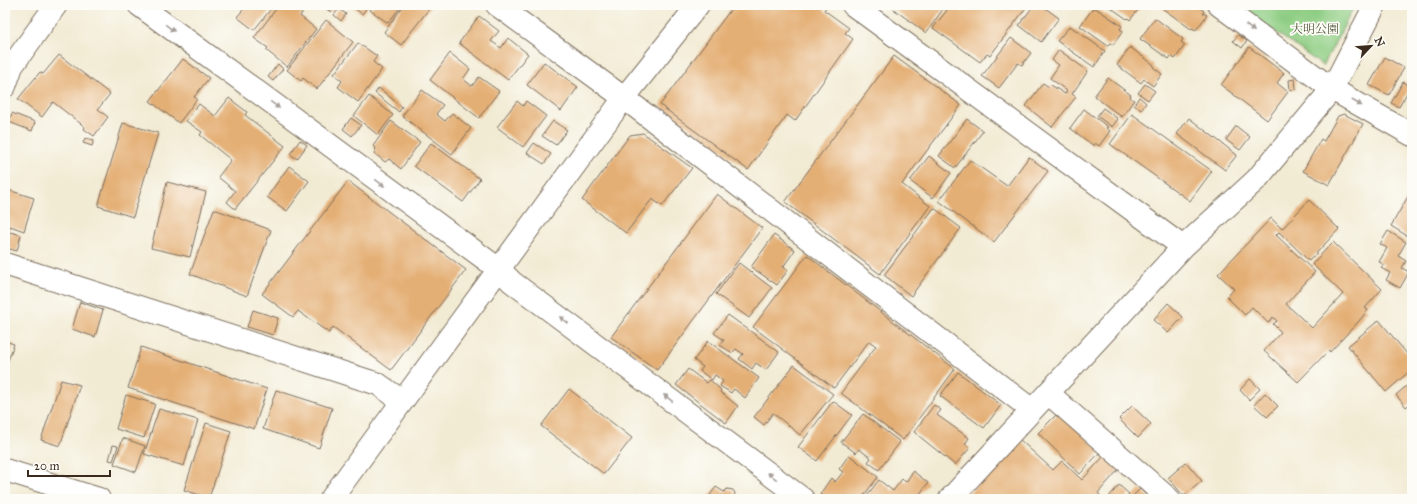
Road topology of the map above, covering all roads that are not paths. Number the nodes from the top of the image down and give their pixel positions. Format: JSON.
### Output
{"nodes":[{"id":1,"x":56,"y":5,"type":"edge"},
{"id":2,"x":139,"y":5,"type":"edge"},
{"id":3,"x":497,"y":5,"type":"edge"},
{"id":4,"x":698,"y":5,"type":"edge"},
{"id":5,"x":853,"y":5,"type":"edge"},
{"id":6,"x":1219,"y":5,"type":"edge"},
{"id":7,"x":1375,"y":5,"type":"edge"},
{"id":8,"x":7,"y":72,"type":"edge"},
{"id":9,"x":1332,"y":89,"type":"junction"},
{"id":10,"x":624,"y":98,"type":"junction"},
{"id":11,"x":1412,"y":134,"type":"edge"},
{"id":12,"x":1183,"y":247,"type":"junction"},
{"id":13,"x":5,"y":264,"type":"edge"},
{"id":14,"x":500,"y":270,"type":"junction"},
{"id":15,"x":1048,"y":393,"type":"junction"},
{"id":16,"x":402,"y":402,"type":"junction"},
{"id":17,"x":1032,"y":410,"type":"junction"},
{"id":18,"x":5,"y":470,"type":"edge"},
{"id":19,"x":99,"y":499,"type":"edge"},
{"id":20,"x":331,"y":499,"type":"edge"},
{"id":21,"x":803,"y":499,"type":"edge"},
{"id":22,"x":950,"y":499,"type":"edge"},
{"id":23,"x":1169,"y":499,"type":"edge"}],
"edges":[{"from":1,"to":8,"type":"street"},
{"from":2,"to":14,"type":"street","one_way":true},
{"from":3,"to":10,"type":"street"},
{"from":4,"to":10,"type":"street"},
{"from":5,"to":12,"type":"street"},
{"from":6,"to":9,"type":"street","one_way":true},
{"from":7,"to":9,"type":"street"},
{"from":9,"to":11,"type":"street","one_way":true},
{"from":9,"to":12,"type":"street"},
{"from":10,"to":14,"type":"street"},
{"from":10,"to":17,"type":"street"},
{"from":12,"to":15,"type":"street"},
{"from":13,"to":16,"type":"street"},
{"from":14,"to":16,"type":"street"},
{"from":21,"to":14,"type":"street","one_way":true},
{"from":15,"to":17,"type":"street"},
{"from":15,"to":23,"type":"street"},
{"from":16,"to":20,"type":"street"},
{"from":17,"to":22,"type":"street"},
{"from":18,"to":19,"type":"street"}]}
